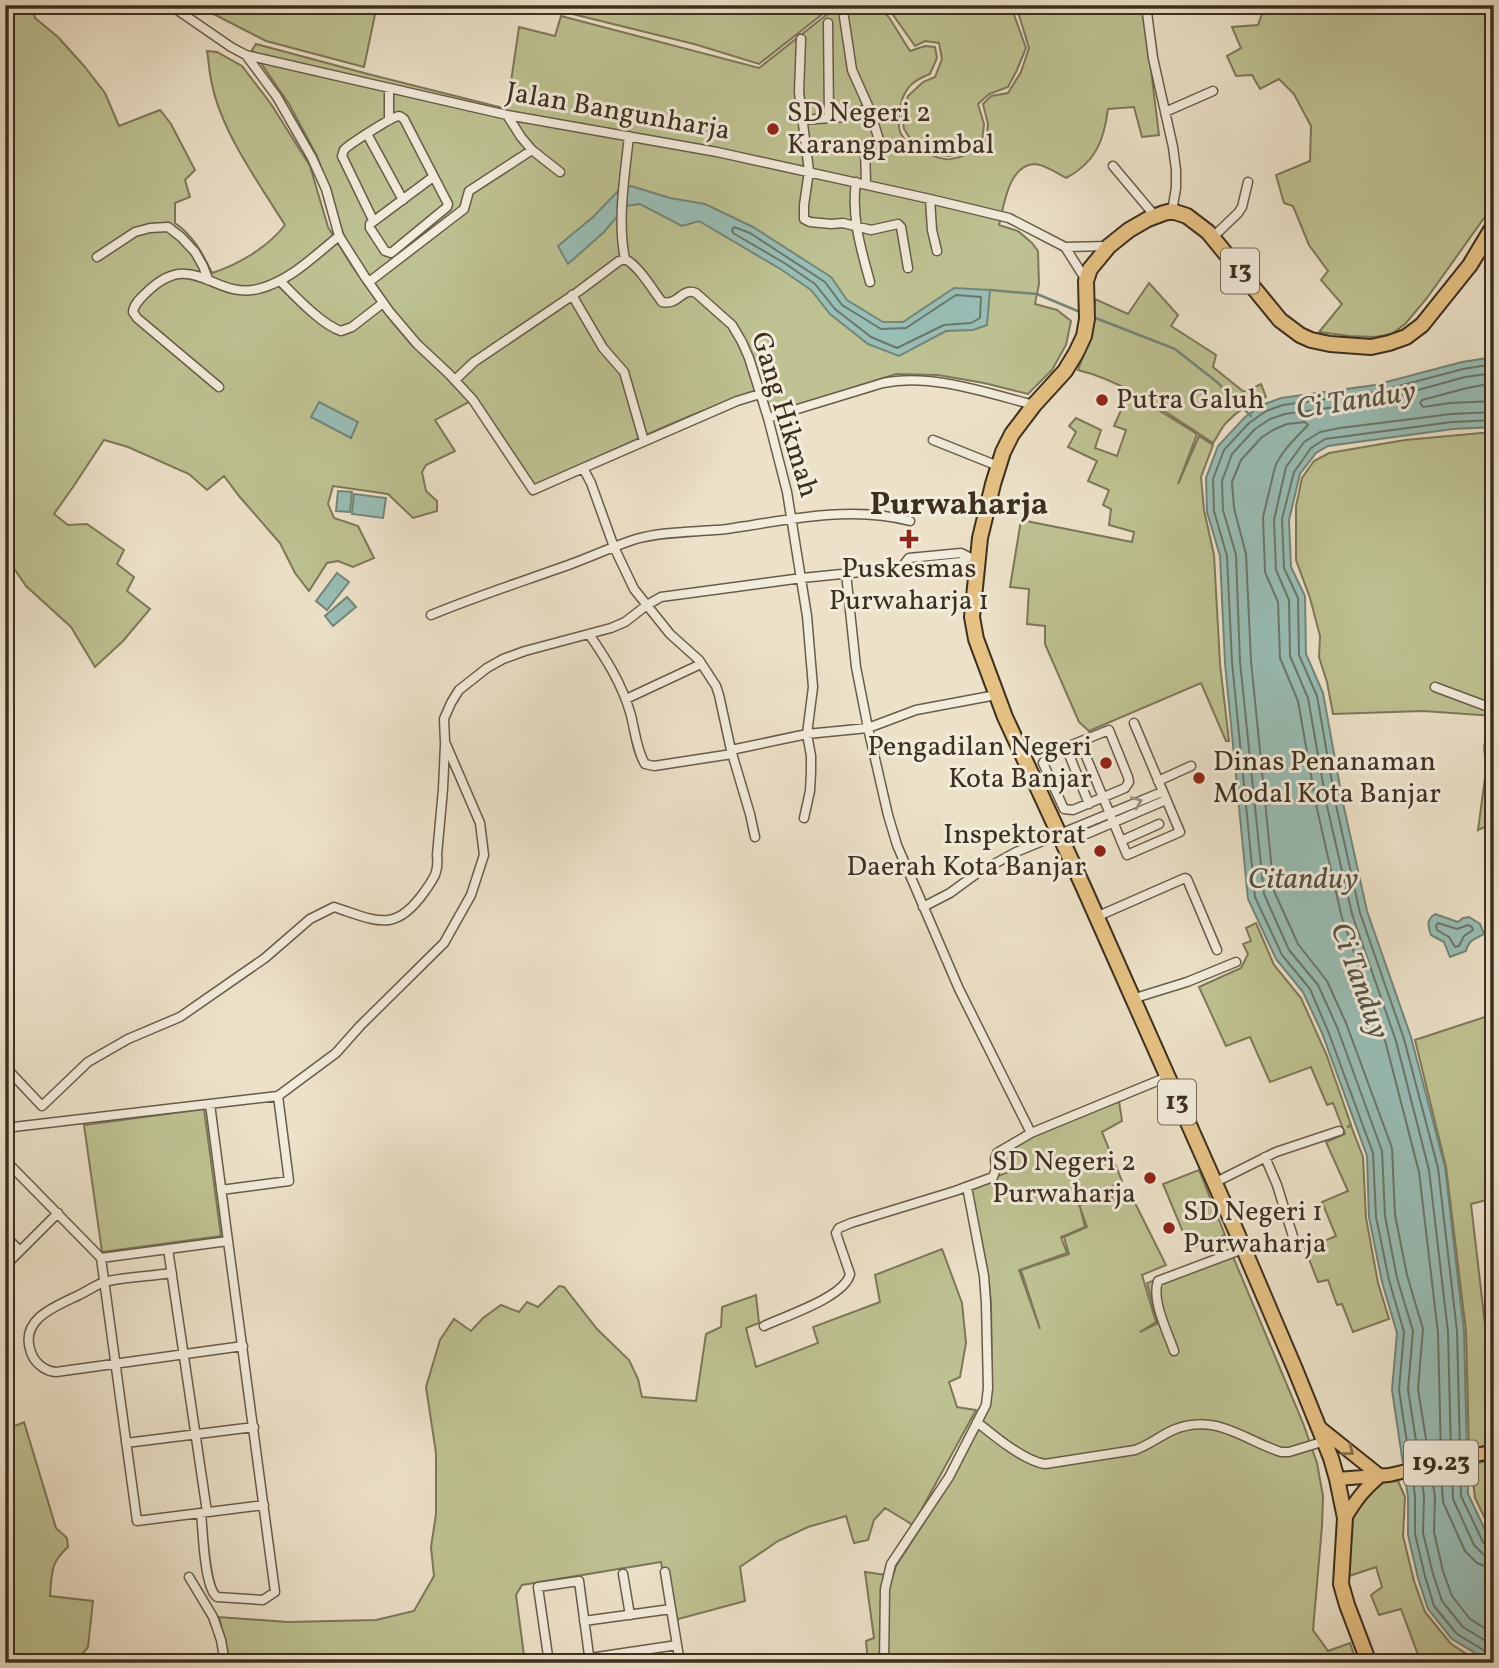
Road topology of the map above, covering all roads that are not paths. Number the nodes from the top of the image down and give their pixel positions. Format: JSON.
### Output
{"nodes":[{"id":1,"x":170,"y":5,"type":"edge"},
{"id":2,"x":1146,"y":5,"type":"edge"},
{"id":3,"x":844,"y":17,"type":"dead end"},
{"id":4,"x":828,"y":23,"type":"dead end"},
{"id":5,"x":801,"y":39,"type":"dead end"},
{"id":6,"x":246,"y":54,"type":"junction"},
{"id":7,"x":389,"y":88,"type":"junction"},
{"id":8,"x":1213,"y":91,"type":"dead end"},
{"id":9,"x":869,"y":108,"type":"junction"},
{"id":10,"x":1164,"y":112,"type":"junction"},
{"id":11,"x":507,"y":115,"type":"junction"},
{"id":12,"x":829,"y":118,"type":"junction"},
{"id":13,"x":389,"y":120,"type":"junction"},
{"id":14,"x":802,"y":120,"type":"junction"},
{"id":15,"x":367,"y":134,"type":"junction"},
{"id":16,"x":629,"y":136,"type":"junction"},
{"id":17,"x":532,"y":150,"type":"junction"},
{"id":18,"x":1113,"y":166,"type":"dead end"},
{"id":19,"x":809,"y":171,"type":"junction"},
{"id":20,"x":560,"y":172,"type":"dead end"},
{"id":21,"x":433,"y":177,"type":"junction"},
{"id":22,"x":1248,"y":182,"type":"dead end"},
{"id":23,"x":861,"y":183,"type":"junction"},
{"id":24,"x":930,"y":199,"type":"junction"},
{"id":25,"x":403,"y":200,"type":"junction"},
{"id":26,"x":1172,"y":211,"type":"junction"},
{"id":27,"x":1155,"y":216,"type":"junction"},
{"id":28,"x":373,"y":220,"type":"junction"},
{"id":29,"x":855,"y":225,"type":"junction"},
{"id":30,"x":1494,"y":225,"type":"edge"},
{"id":31,"x":339,"y":236,"type":"junction"},
{"id":32,"x":1213,"y":237,"type":"junction"},
{"id":33,"x":1109,"y":246,"type":"junction"},
{"id":34,"x":1065,"y":247,"type":"junction"},
{"id":35,"x":937,"y":251,"type":"dead end"},
{"id":36,"x":97,"y":257,"type":"dead end"},
{"id":37,"x":625,"y":259,"type":"junction"},
{"id":38,"x":908,"y":268,"type":"dead end"},
{"id":39,"x":208,"y":279,"type":"junction"},
{"id":40,"x":1086,"y":281,"type":"junction"},
{"id":41,"x":281,"y":282,"type":"junction"},
{"id":42,"x":369,"y":282,"type":"junction"},
{"id":43,"x":870,"y":282,"type":"dead end"},
{"id":44,"x":572,"y":295,"type":"junction"},
{"id":45,"x":383,"y":303,"type":"junction"},
{"id":46,"x":455,"y":380,"type":"junction"},
{"id":47,"x":219,"y":387,"type":"dead end"},
{"id":48,"x":760,"y":394,"type":"junction"},
{"id":49,"x":1034,"y":405,"type":"junction"},
{"id":50,"x":768,"y":418,"type":"junction"},
{"id":51,"x":933,"y":440,"type":"dead end"},
{"id":52,"x":644,"y":441,"type":"junction"},
{"id":53,"x":999,"y":466,"type":"junction"},
{"id":54,"x":583,"y":468,"type":"junction"},
{"id":55,"x":792,"y":518,"type":"junction"},
{"id":56,"x":910,"y":520,"type":"dead end"},
{"id":57,"x":614,"y":547,"type":"junction"},
{"id":58,"x":972,"y":558,"type":"junction"},
{"id":59,"x":846,"y":573,"type":"junction"},
{"id":60,"x":802,"y":578,"type":"junction"},
{"id":61,"x":647,"y":605,"type":"junction"},
{"id":62,"x":431,"y":615,"type":"dead end"},
{"id":63,"x":589,"y":634,"type":"junction"},
{"id":64,"x":701,"y":664,"type":"junction"},
{"id":65,"x":1435,"y":687,"type":"dead end"},
{"id":66,"x":996,"y":695,"type":"junction"},
{"id":67,"x":626,"y":699,"type":"junction"},
{"id":68,"x":1494,"y":709,"type":"edge"},
{"id":69,"x":1134,"y":723,"type":"dead end"},
{"id":70,"x":868,"y":728,"type":"junction"},
{"id":71,"x":1494,"y":733,"type":"edge"},
{"id":72,"x":807,"y":734,"type":"junction"},
{"id":73,"x":445,"y":742,"type":"junction"},
{"id":74,"x":1080,"y":742,"type":"junction"},
{"id":75,"x":1066,"y":747,"type":"junction"},
{"id":76,"x":731,"y":752,"type":"junction"},
{"id":77,"x":1494,"y":755,"type":"edge"},
{"id":78,"x":1191,"y":766,"type":"dead end"},
{"id":79,"x":1158,"y":781,"type":"junction"},
{"id":80,"x":1164,"y":796,"type":"junction"},
{"id":81,"x":1102,"y":797,"type":"junction"},
{"id":82,"x":1089,"y":804,"type":"junction"},
{"id":83,"x":1109,"y":814,"type":"junction"},
{"id":84,"x":804,"y":818,"type":"dead end"},
{"id":85,"x":1113,"y":822,"type":"junction"},
{"id":86,"x":1159,"y":824,"type":"dead end"},
{"id":87,"x":755,"y":836,"type":"dead end"},
{"id":88,"x":1061,"y":839,"type":"junction"},
{"id":89,"x":1121,"y":841,"type":"junction"},
{"id":90,"x":923,"y":907,"type":"junction"},
{"id":91,"x":1096,"y":917,"type":"junction"},
{"id":92,"x":1217,"y":950,"type":"dead end"},
{"id":93,"x":1236,"y":962,"type":"dead end"},
{"id":94,"x":1132,"y":999,"type":"junction"},
{"id":95,"x":5,"y":1077,"type":"edge"},
{"id":96,"x":1167,"y":1077,"type":"junction"},
{"id":97,"x":278,"y":1096,"type":"junction"},
{"id":98,"x":210,"y":1104,"type":"junction"},
{"id":99,"x":5,"y":1128,"type":"edge"},
{"id":100,"x":1339,"y":1130,"type":"dead end"},
{"id":101,"x":1031,"y":1133,"type":"junction"},
{"id":102,"x":1265,"y":1157,"type":"junction"},
{"id":103,"x":5,"y":1160,"type":"edge"},
{"id":104,"x":1213,"y":1183,"type":"junction"},
{"id":105,"x":967,"y":1187,"type":"junction"},
{"id":106,"x":221,"y":1190,"type":"junction"},
{"id":107,"x":58,"y":1213,"type":"junction"},
{"id":108,"x":5,"y":1236,"type":"edge"},
{"id":109,"x":228,"y":1241,"type":"junction"},
{"id":110,"x":1295,"y":1243,"type":"dead end"},
{"id":111,"x":1244,"y":1248,"type":"junction"},
{"id":112,"x":168,"y":1249,"type":"junction"},
{"id":113,"x":20,"y":1251,"type":"junction"},
{"id":114,"x":101,"y":1258,"type":"junction"},
{"id":115,"x":5,"y":1266,"type":"edge"},
{"id":116,"x":172,"y":1273,"type":"junction"},
{"id":117,"x":105,"y":1282,"type":"junction"},
{"id":118,"x":764,"y":1326,"type":"dead end"},
{"id":119,"x":243,"y":1346,"type":"junction"},
{"id":120,"x":1174,"y":1352,"type":"dead end"},
{"id":121,"x":184,"y":1354,"type":"junction"},
{"id":122,"x":116,"y":1364,"type":"junction"},
{"id":123,"x":977,"y":1422,"type":"junction"},
{"id":124,"x":254,"y":1427,"type":"junction"},
{"id":125,"x":1319,"y":1427,"type":"junction"},
{"id":126,"x":195,"y":1434,"type":"junction"},
{"id":127,"x":1325,"y":1441,"type":"junction"},
{"id":128,"x":126,"y":1443,"type":"junction"},
{"id":129,"x":1494,"y":1451,"type":"edge"},
{"id":130,"x":1383,"y":1475,"type":"junction"},
{"id":131,"x":1338,"y":1479,"type":"junction"},
{"id":132,"x":264,"y":1504,"type":"junction"},
{"id":133,"x":204,"y":1512,"type":"junction"},
{"id":134,"x":1345,"y":1518,"type":"junction"},
{"id":135,"x":665,"y":1572,"type":"dead end"},
{"id":136,"x":623,"y":1573,"type":"dead end"},
{"id":137,"x":190,"y":1577,"type":"dead end"},
{"id":138,"x":671,"y":1609,"type":"junction"},
{"id":139,"x":630,"y":1615,"type":"junction"},
{"id":140,"x":584,"y":1621,"type":"junction"},
{"id":141,"x":677,"y":1646,"type":"junction"},
{"id":142,"x":590,"y":1660,"type":"edge"},
{"id":143,"x":225,"y":1663,"type":"edge"},
{"id":144,"x":549,"y":1663,"type":"edge"},
{"id":145,"x":680,"y":1663,"type":"edge"},
{"id":146,"x":884,"y":1663,"type":"edge"},
{"id":147,"x":1369,"y":1663,"type":"edge"}],
"edges":[{"from":1,"to":6,"type":"street","name":"Jalan Bangunharja"},
{"from":2,"to":10,"type":"street"},
{"from":3,"to":9,"type":"street"},
{"from":4,"to":12,"type":"street"},
{"from":5,"to":14,"type":"street"},
{"from":6,"to":7,"type":"street","name":"Jalan Bangunharja"},
{"from":6,"to":31,"type":"street"},
{"from":7,"to":11,"type":"street","name":"Jalan Bangunharja"},
{"from":7,"to":13,"type":"street"},
{"from":8,"to":10,"type":"street"},
{"from":9,"to":12,"type":"street"},
{"from":9,"to":23,"type":"street"},
{"from":10,"to":26,"type":"street"},
{"from":11,"to":16,"type":"street","name":"Jalan Bangunharja"},
{"from":11,"to":17,"type":"street"},
{"from":12,"to":14,"type":"street"},
{"from":13,"to":15,"type":"street"},
{"from":13,"to":21,"type":"street"},
{"from":14,"to":19,"type":"street"},
{"from":15,"to":25,"type":"street"},
{"from":15,"to":28,"type":"street"},
{"from":16,"to":19,"type":"street","name":"Jalan Bangunharja"},
{"from":16,"to":37,"type":"street"},
{"from":17,"to":20,"type":"street"},
{"from":17,"to":42,"type":"street"},
{"from":18,"to":27,"type":"street"},
{"from":19,"to":23,"type":"street","name":"Jalan Bangunharja"},
{"from":19,"to":29,"type":"street"},
{"from":21,"to":25,"type":"street"},
{"from":21,"to":28,"type":"street"},
{"from":22,"to":32,"type":"street"},
{"from":23,"to":24,"type":"street","name":"Jalan Bangunharja"},
{"from":23,"to":29,"type":"street"},
{"from":24,"to":34,"type":"street","name":"Jalan Bangunharja"},
{"from":24,"to":35,"type":"street"},
{"from":25,"to":28,"type":"street"},
{"from":26,"to":27,"type":"highway"},
{"from":26,"to":32,"type":"highway","number":"13"},
{"from":27,"to":33,"type":"highway"},
{"from":29,"to":38,"type":"street"},
{"from":29,"to":43,"type":"street"},
{"from":30,"to":32,"type":"highway","number":"13"},
{"from":31,"to":41,"type":"street"},
{"from":31,"to":42,"type":"street"},
{"from":33,"to":34,"type":"street"},
{"from":33,"to":40,"type":"highway"},
{"from":34,"to":40,"type":"street"},
{"from":36,"to":39,"type":"street"},
{"from":37,"to":44,"type":"street"},
{"from":37,"to":48,"type":"street","name":"Gang Hikmah"},
{"from":39,"to":41,"type":"street"},
{"from":39,"to":47,"type":"street"},
{"from":40,"to":49,"type":"highway","number":"13"},
{"from":41,"to":45,"type":"street"},
{"from":42,"to":45,"type":"street"},
{"from":44,"to":46,"type":"street"},
{"from":44,"to":52,"type":"street"},
{"from":45,"to":46,"type":"street"},
{"from":46,"to":54,"type":"street"},
{"from":48,"to":50,"type":"street","name":"Gang Hikmah"},
{"from":48,"to":52,"type":"street"},
{"from":49,"to":50,"type":"street"},
{"from":49,"to":53,"type":"highway","number":"13"},
{"from":50,"to":55,"type":"street","name":"Gang Hikmah"},
{"from":51,"to":53,"type":"street"},
{"from":52,"to":54,"type":"street"},
{"from":53,"to":58,"type":"highway","number":"13"},
{"from":54,"to":57,"type":"street"},
{"from":55,"to":56,"type":"street"},
{"from":55,"to":57,"type":"street"},
{"from":55,"to":60,"type":"street","name":"Gang Hikmah"},
{"from":57,"to":61,"type":"street"},
{"from":57,"to":62,"type":"street"},
{"from":58,"to":59,"type":"street"},
{"from":58,"to":66,"type":"highway","number":"13"},
{"from":59,"to":60,"type":"street"},
{"from":59,"to":70,"type":"street"},
{"from":60,"to":61,"type":"street"},
{"from":60,"to":72,"type":"street","name":"Gang Hikmah"},
{"from":61,"to":63,"type":"street"},
{"from":61,"to":64,"type":"street"},
{"from":63,"to":67,"type":"street"},
{"from":63,"to":73,"type":"street"},
{"from":64,"to":67,"type":"street"},
{"from":64,"to":76,"type":"street"},
{"from":65,"to":68,"type":"street"},
{"from":66,"to":70,"type":"street"},
{"from":66,"to":88,"type":"highway","number":"13"},
{"from":67,"to":76,"type":"street"},
{"from":69,"to":79,"type":"street"},
{"from":70,"to":72,"type":"street"},
{"from":70,"to":90,"type":"street"},
{"from":71,"to":77,"type":"street"},
{"from":72,"to":76,"type":"street"},
{"from":72,"to":84,"type":"street","name":"Gang Hikmah"},
{"from":73,"to":95,"type":"street"},
{"from":73,"to":97,"type":"street"},
{"from":74,"to":75,"type":"street"},
{"from":74,"to":81,"type":"street"},
{"from":74,"to":81,"type":"street"},
{"from":75,"to":82,"type":"street"},
{"from":75,"to":82,"type":"street"},
{"from":76,"to":87,"type":"street"},
{"from":78,"to":79,"type":"street"},
{"from":79,"to":80,"type":"street"},
{"from":83,"to":80,"type":"street","one_way":true},
{"from":80,"to":85,"type":"street"},
{"from":80,"to":89,"type":"street"},
{"from":81,"to":82,"type":"street"},
{"from":81,"to":83,"type":"street"},
{"from":83,"to":85,"type":"street"},
{"from":83,"to":88,"type":"street"},
{"from":85,"to":88,"type":"street"},
{"from":85,"to":89,"type":"street"},
{"from":86,"to":89,"type":"street"},
{"from":88,"to":90,"type":"street"},
{"from":88,"to":91,"type":"highway","number":"13"},
{"from":90,"to":101,"type":"street"},
{"from":91,"to":92,"type":"street"},
{"from":91,"to":94,"type":"highway","number":"13"},
{"from":93,"to":94,"type":"street"},
{"from":94,"to":96,"type":"highway","number":"13"},
{"from":96,"to":101,"type":"street"},
{"from":96,"to":104,"type":"highway","number":"13"},
{"from":97,"to":98,"type":"street"},
{"from":97,"to":106,"type":"street"},
{"from":98,"to":99,"type":"street"},
{"from":98,"to":106,"type":"street"},
{"from":100,"to":102,"type":"street"},
{"from":101,"to":105,"type":"street"},
{"from":102,"to":104,"type":"street"},
{"from":102,"to":110,"type":"street"},
{"from":103,"to":107,"type":"street"},
{"from":104,"to":111,"type":"highway","number":"13"},
{"from":105,"to":118,"type":"street"},
{"from":105,"to":123,"type":"street"},
{"from":106,"to":109,"type":"street"},
{"from":107,"to":113,"type":"street"},
{"from":107,"to":114,"type":"street"},
{"from":108,"to":113,"type":"street"},
{"from":109,"to":112,"type":"street"},
{"from":109,"to":119,"type":"street"},
{"from":111,"to":120,"type":"street"},
{"from":111,"to":125,"type":"highway","number":"13"},
{"from":112,"to":114,"type":"street"},
{"from":112,"to":116,"type":"street"},
{"from":113,"to":115,"type":"street"},
{"from":114,"to":117,"type":"street"},
{"from":116,"to":117,"type":"street"},
{"from":116,"to":121,"type":"street"},
{"from":117,"to":122,"type":"street"},
{"from":117,"to":122,"type":"street"},
{"from":119,"to":121,"type":"street"},
{"from":119,"to":124,"type":"street"},
{"from":121,"to":122,"type":"street"},
{"from":121,"to":126,"type":"street"},
{"from":122,"to":128,"type":"street"},
{"from":123,"to":127,"type":"street"},
{"from":123,"to":146,"type":"street"},
{"from":124,"to":126,"type":"street"},
{"from":124,"to":132,"type":"street"},
{"from":125,"to":127,"type":"highway","number":"13"},
{"from":125,"to":130,"type":"main road","one_way":true},
{"from":126,"to":128,"type":"street"},
{"from":126,"to":133,"type":"street"},
{"from":127,"to":131,"type":"highway","number":"13"},
{"from":128,"to":133,"type":"street"},
{"from":129,"to":130,"type":"main road","number":"19.23"},
{"from":130,"to":131,"type":"main road","number":"19.23"},
{"from":130,"to":134,"type":"main road"},
{"from":131,"to":134,"type":"highway","number":"13"},
{"from":132,"to":133,"type":"street"},
{"from":132,"to":133,"type":"street"},
{"from":134,"to":147,"type":"highway","number":"13"},
{"from":135,"to":138,"type":"street"},
{"from":136,"to":139,"type":"street"},
{"from":137,"to":143,"type":"street"},
{"from":138,"to":139,"type":"street"},
{"from":138,"to":141,"type":"street"},
{"from":139,"to":140,"type":"street"},
{"from":140,"to":142,"type":"street"},
{"from":140,"to":144,"type":"street"},
{"from":141,"to":142,"type":"street"},
{"from":141,"to":145,"type":"street"}]}
